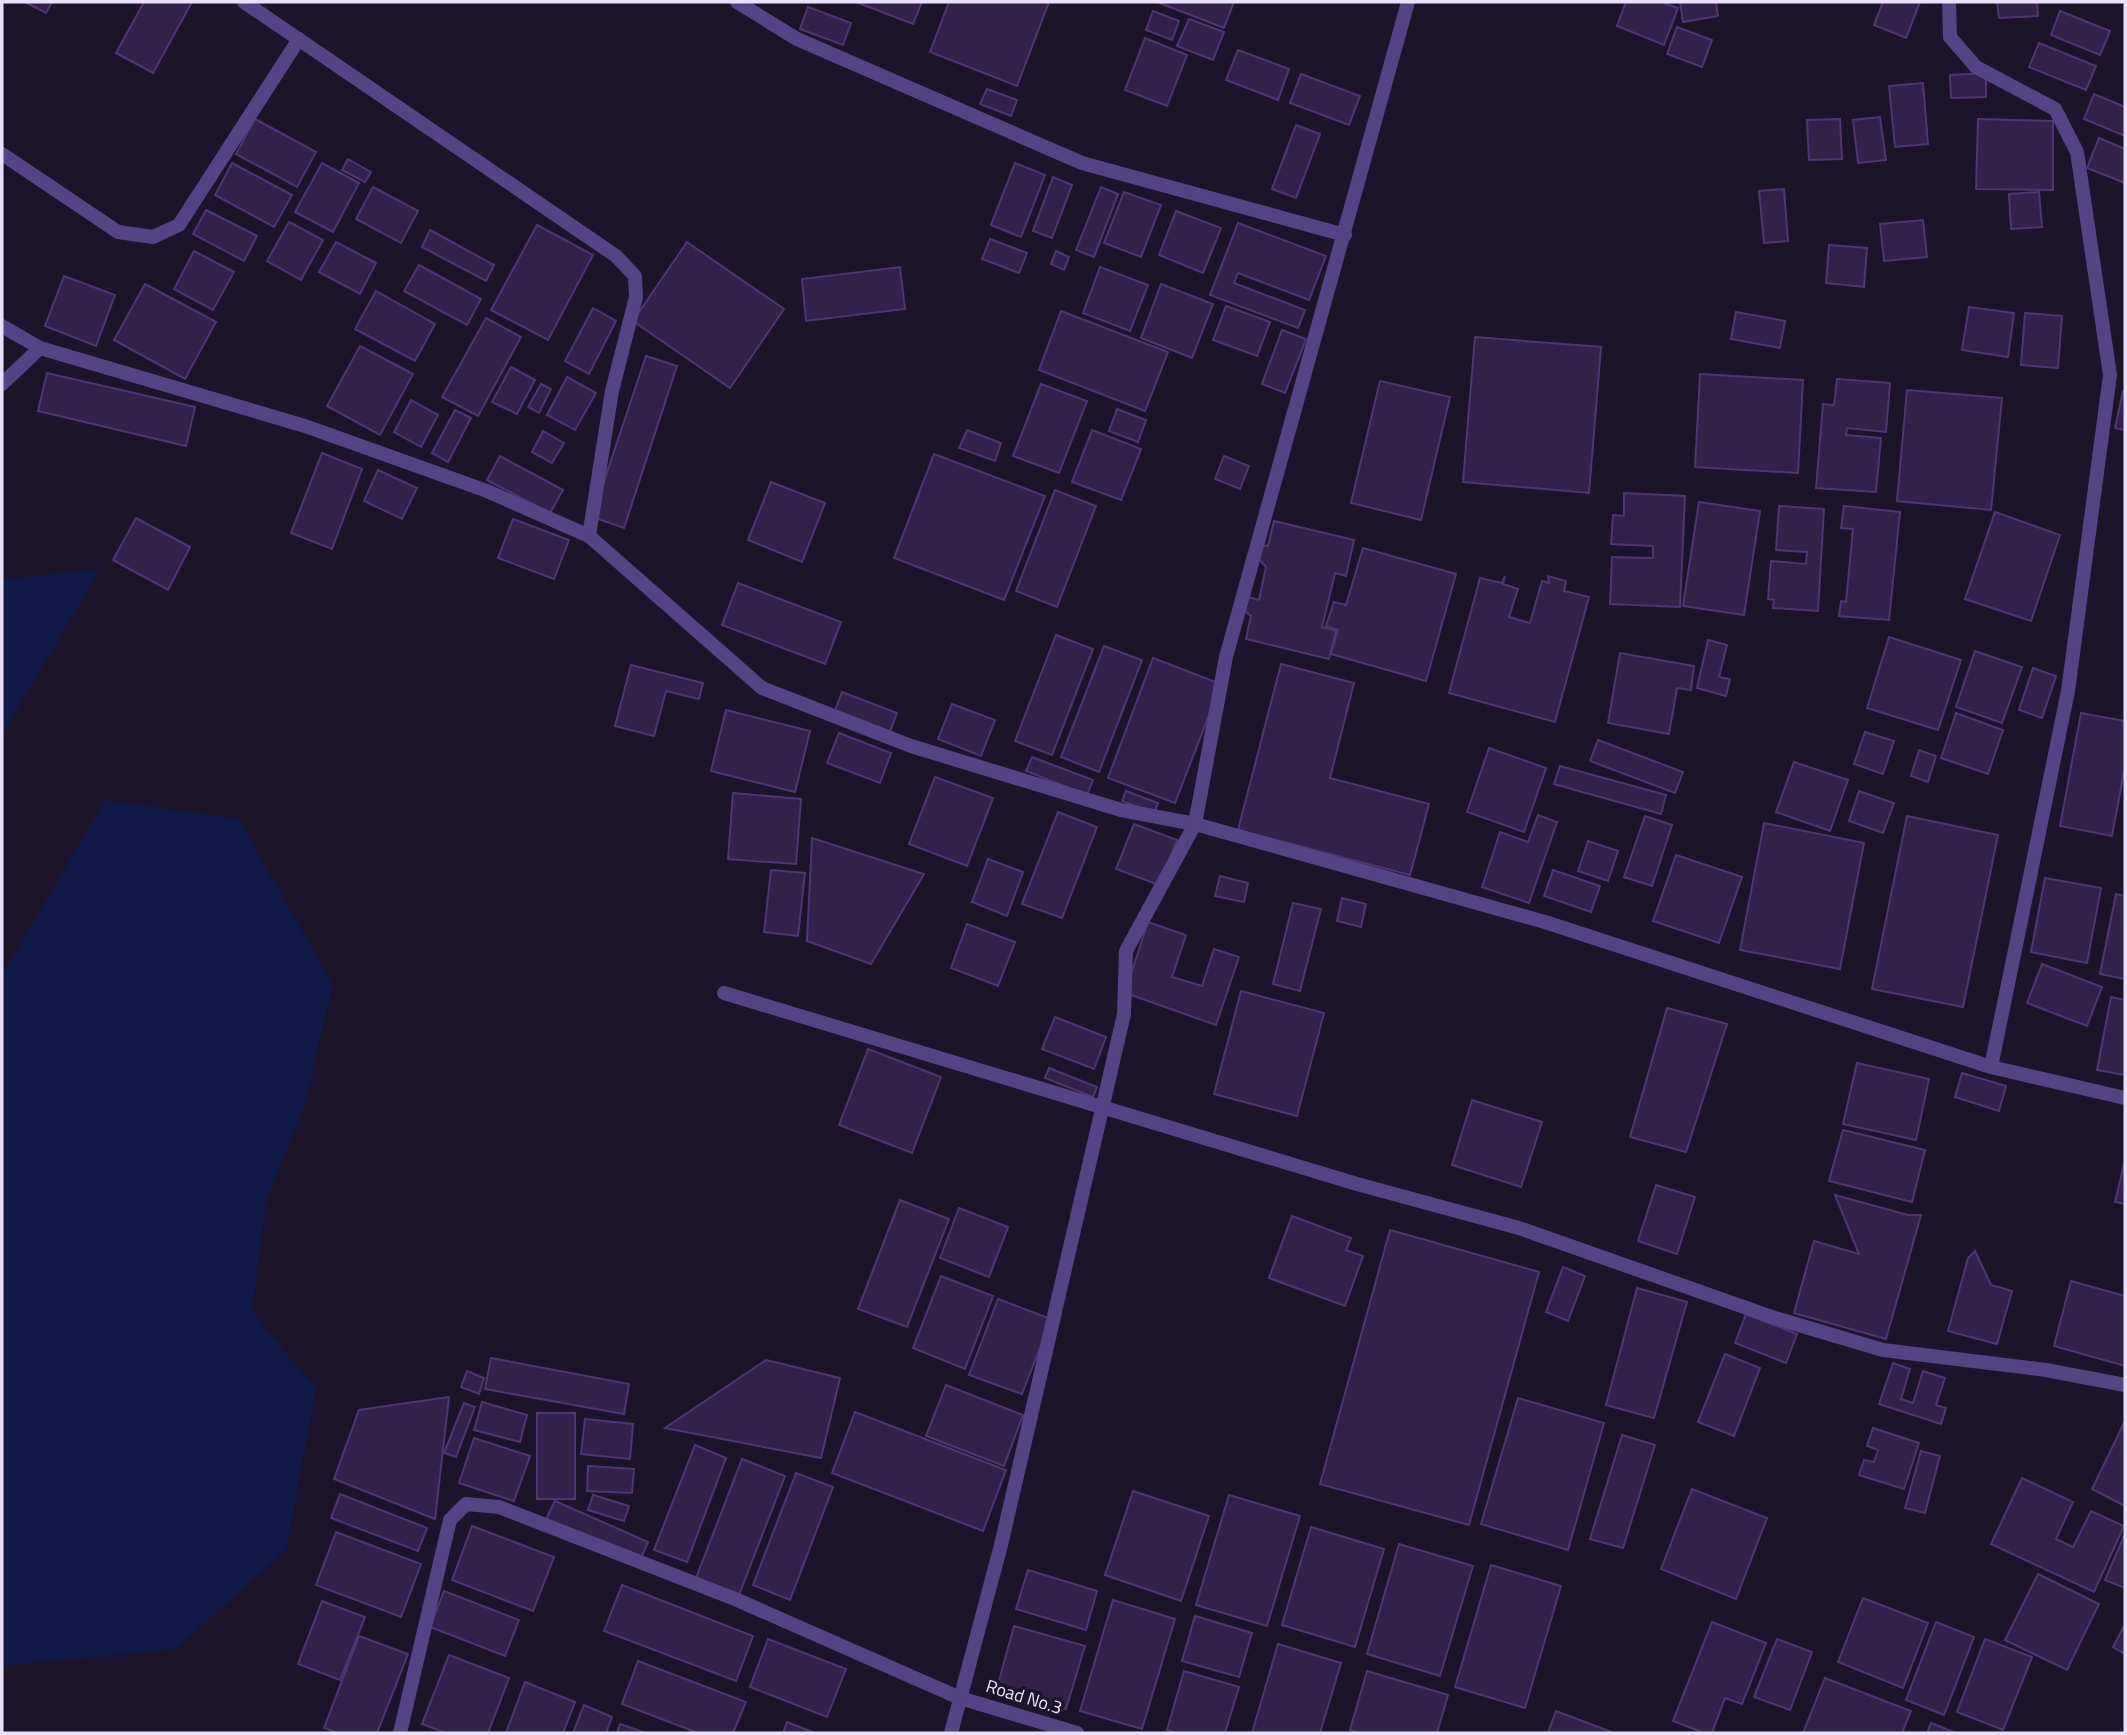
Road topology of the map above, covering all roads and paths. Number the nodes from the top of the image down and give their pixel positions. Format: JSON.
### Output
{"nodes":[{"id":1,"x":244,"y":2,"type":"edge"},
{"id":2,"x":737,"y":2,"type":"edge"},
{"id":3,"x":1408,"y":2,"type":"edge"},
{"id":4,"x":1949,"y":2,"type":"edge"},
{"id":5,"x":299,"y":39,"type":"junction"},
{"id":6,"x":2,"y":154,"type":"edge"},
{"id":7,"x":1345,"y":235,"type":"junction"},
{"id":8,"x":2,"y":326,"type":"edge"},
{"id":9,"x":40,"y":348,"type":"junction"},
{"id":10,"x":2,"y":384,"type":"edge"},
{"id":11,"x":589,"y":536,"type":"junction"},
{"id":12,"x":1195,"y":824,"type":"junction"},
{"id":13,"x":724,"y":993,"type":"dead end"},
{"id":14,"x":1991,"y":1067,"type":"junction"},
{"id":15,"x":2125,"y":1098,"type":"edge"},
{"id":16,"x":1103,"y":1106,"type":"junction"},
{"id":17,"x":2125,"y":1385,"type":"edge"},
{"id":18,"x":960,"y":1698,"type":"junction"},
{"id":19,"x":400,"y":1733,"type":"edge"},
{"id":20,"x":951,"y":1733,"type":"edge"},
{"id":21,"x":1077,"y":1733,"type":"edge"}],
"edges":[{"from":1,"to":5,"type":"street"},
{"from":2,"to":7,"type":"street"},
{"from":3,"to":7,"type":"street"},
{"from":4,"to":14,"type":"street"},
{"from":5,"to":6,"type":"street"},
{"from":5,"to":11,"type":"street"},
{"from":7,"to":12,"type":"street"},
{"from":8,"to":9,"type":"street"},
{"from":9,"to":10,"type":"street"},
{"from":9,"to":11,"type":"street"},
{"from":11,"to":12,"type":"street"},
{"from":12,"to":14,"type":"street"},
{"from":12,"to":16,"type":"street"},
{"from":13,"to":16,"type":"street"},
{"from":14,"to":15,"type":"street"},
{"from":16,"to":17,"type":"street"},
{"from":16,"to":18,"type":"street"},
{"from":18,"to":19,"type":"street","name":"Road No.3"},
{"from":18,"to":20,"type":"street"},
{"from":18,"to":21,"type":"street","name":"Road No.3"}]}
